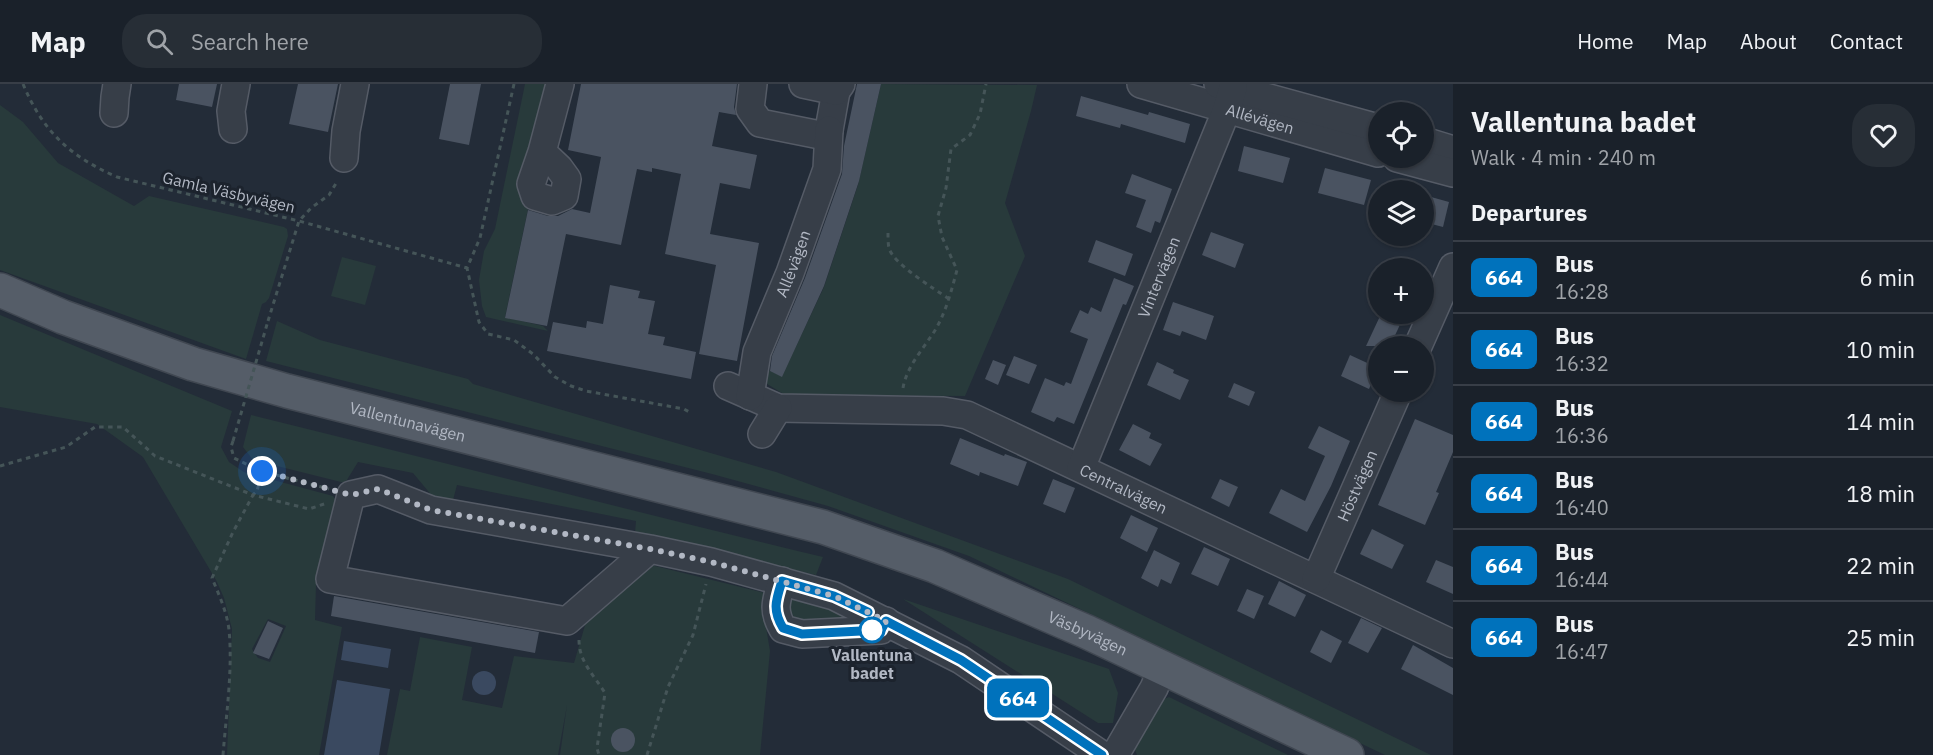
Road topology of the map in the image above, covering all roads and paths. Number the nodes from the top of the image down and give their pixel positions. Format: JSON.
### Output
{"nodes":[{"id":1,"x":23,"y":84,"type":"edge"},
{"id":2,"x":117,"y":84,"type":"edge"},
{"id":3,"x":236,"y":84,"type":"edge"},
{"id":4,"x":356,"y":84,"type":"edge"},
{"id":5,"x":514,"y":84,"type":"edge"},
{"id":6,"x":560,"y":84,"type":"edge"},
{"id":7,"x":753,"y":84,"type":"edge"},
{"id":8,"x":803,"y":84,"type":"edge"},
{"id":9,"x":986,"y":84,"type":"edge"},
{"id":10,"x":1141,"y":84,"type":"edge"},
{"id":11,"x":838,"y":87,"type":"edge"},
{"id":12,"x":1226,"y":94,"type":"edge"},
{"id":13,"x":1305,"y":108,"type":"edge"},
{"id":14,"x":114,"y":113,"type":"dead end"},
{"id":15,"x":1368,"y":125,"type":"edge"},
{"id":16,"x":233,"y":129,"type":"dead end"},
{"id":17,"x":830,"y":130,"type":"junction"},
{"id":18,"x":1434,"y":144,"type":"edge"},
{"id":19,"x":1368,"y":147,"type":"edge"},
{"id":20,"x":1453,"y":150,"type":"edge"},
{"id":21,"x":542,"y":152,"type":"dead end"},
{"id":22,"x":344,"y":158,"type":"joint"},
{"id":23,"x":1434,"y":168,"type":"edge"},
{"id":24,"x":1453,"y":173,"type":"edge"},
{"id":25,"x":298,"y":221,"type":"junction"},
{"id":26,"x":888,"y":233,"type":"dead end"},
{"id":27,"x":1453,"y":267,"type":"edge"},
{"id":28,"x":467,"y":268,"type":"junction"},
{"id":29,"x":0,"y":290,"type":"edge"},
{"id":30,"x":949,"y":299,"type":"junction"},
{"id":31,"x":1422,"y":336,"type":"edge"},
{"id":32,"x":739,"y":391,"type":"joint"},
{"id":33,"x":1394,"y":402,"type":"edge"},
{"id":34,"x":778,"y":408,"type":"junction"},
{"id":35,"x":903,"y":410,"type":"junction"},
{"id":36,"x":692,"y":413,"type":"dead end"},
{"id":37,"x":762,"y":434,"type":"dead end"},
{"id":38,"x":0,"y":466,"type":"edge"},
{"id":39,"x":1081,"y":468,"type":"junction"},
{"id":40,"x":262,"y":471,"type":"junction"},
{"id":41,"x":253,"y":495,"type":"junction"},
{"id":42,"x":351,"y":495,"type":"junction"},
{"id":43,"x":823,"y":527,"type":"joint"},
{"id":44,"x":650,"y":549,"type":"junction"},
{"id":45,"x":711,"y":562,"type":"junction"},
{"id":46,"x":1316,"y":579,"type":"junction"},
{"id":47,"x":782,"y":581,"type":"junction"},
{"id":48,"x":567,"y":621,"type":"junction"},
{"id":49,"x":886,"y":621,"type":"junction"},
{"id":50,"x":1453,"y":644,"type":"edge"},
{"id":51,"x":1163,"y":667,"type":"junction"},
{"id":52,"x":224,"y":755,"type":"edge"},
{"id":53,"x":599,"y":755,"type":"edge"},
{"id":54,"x":647,"y":755,"type":"edge"},
{"id":55,"x":1102,"y":755,"type":"edge"},
{"id":56,"x":1115,"y":755,"type":"edge"},
{"id":57,"x":1347,"y":755,"type":"edge"}],
"edges":[{"from":1,"to":25,"type":"path","name":"Gamla Väsbyvägen"},
{"from":2,"to":14,"type":"street"},
{"from":3,"to":16,"type":"street"},
{"from":4,"to":22,"type":"street"},
{"from":5,"to":28,"type":"path"},
{"from":6,"to":21,"type":"street"},
{"from":7,"to":17,"type":"street"},
{"from":8,"to":11,"type":"street"},
{"from":9,"to":30,"type":"path"},
{"from":10,"to":12,"type":"street","name":"Allévägen"},
{"from":11,"to":17,"type":"street","name":"Allévägen"},
{"from":12,"to":13,"type":"street","name":"Allévägen"},
{"from":12,"to":39,"type":"street","name":"Vintervägen"},
{"from":13,"to":15,"type":"street","name":"Allévägen"},
{"from":13,"to":19,"type":"street","name":"Allévägen"},
{"from":17,"to":32,"type":"street","name":"Allévägen"},
{"from":18,"to":20,"type":"street"},
{"from":22,"to":25,"type":"path"},
{"from":23,"to":24,"type":"street"},
{"from":25,"to":28,"type":"path","name":"Gamla Väsbyvägen"},
{"from":25,"to":40,"type":"path","bridge":true},
{"from":26,"to":30,"type":"path"},
{"from":27,"to":31,"type":"street"},
{"from":28,"to":36,"type":"path"},
{"from":29,"to":43,"type":"main road","name":"Vallentunavägen"},
{"from":30,"to":35,"type":"path"},
{"from":32,"to":34,"type":"street","name":"Centralvägen"},
{"from":33,"to":46,"type":"street","name":"Höstvägen"},
{"from":34,"to":35,"type":"street","name":"Centralvägen"},
{"from":34,"to":37,"type":"street"},
{"from":35,"to":39,"type":"street","name":"Centralvägen"},
{"from":38,"to":41,"type":"path"},
{"from":39,"to":46,"type":"street","name":"Centralvägen"},
{"from":40,"to":41,"type":"path"},
{"from":40,"to":42,"type":"path"},
{"from":41,"to":42,"type":"path"},
{"from":41,"to":52,"type":"path"},
{"from":42,"to":44,"type":"street"},
{"from":42,"to":48,"type":"street"},
{"from":43,"to":51,"type":"main road","name":"Väsbyvägen"},
{"from":44,"to":45,"type":"street"},
{"from":44,"to":48,"type":"street"},
{"from":45,"to":47,"type":"street"},
{"from":45,"to":54,"type":"path"},
{"from":46,"to":50,"type":"street","name":"Centralvägen"},
{"from":47,"to":49,"type":"street"},
{"from":47,"to":49,"type":"street"},
{"from":48,"to":53,"type":"path"},
{"from":49,"to":55,"type":"street"},
{"from":51,"to":56,"type":"street"},
{"from":51,"to":57,"type":"main road","name":"Väsbyvägen"}]}
